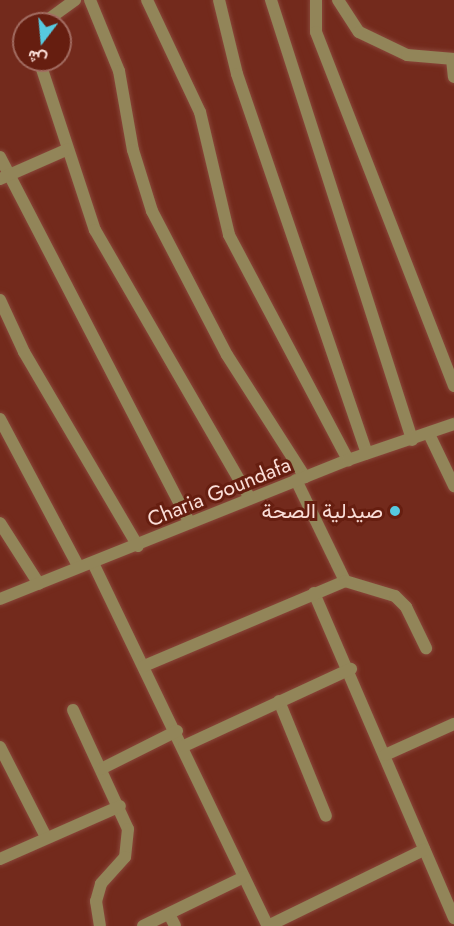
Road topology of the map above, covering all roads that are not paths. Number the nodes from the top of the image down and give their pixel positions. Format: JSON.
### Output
{"nodes":[{"id":1,"x":75,"y":0,"type":"edge"},
{"id":2,"x":90,"y":0,"type":"edge"},
{"id":3,"x":147,"y":0,"type":"edge"},
{"id":4,"x":219,"y":0,"type":"edge"},
{"id":5,"x":271,"y":0,"type":"edge"},
{"id":6,"x":316,"y":0,"type":"edge"},
{"id":7,"x":338,"y":0,"type":"edge"},
{"id":8,"x":58,"y":12,"type":"edge"},
{"id":9,"x":453,"y":59,"type":"edge"},
{"id":10,"x":43,"y":72,"type":"edge"},
{"id":11,"x":454,"y":77,"type":"edge"},
{"id":12,"x":68,"y":149,"type":"junction"},
{"id":13,"x":0,"y":157,"type":"edge"},
{"id":14,"x":5,"y":176,"type":"edge"},
{"id":15,"x":0,"y":300,"type":"edge"},
{"id":16,"x":454,"y":386,"type":"edge"},
{"id":17,"x":0,"y":419,"type":"edge"},
{"id":18,"x":454,"y":424,"type":"edge"},
{"id":19,"x":429,"y":434,"type":"junction"},
{"id":20,"x":412,"y":440,"type":"junction"},
{"id":21,"x":368,"y":453,"type":"junction"},
{"id":22,"x":348,"y":460,"type":"junction"},
{"id":23,"x":301,"y":479,"type":"junction"},
{"id":24,"x":454,"y":486,"type":"edge"},
{"id":25,"x":250,"y":498,"type":"junction"},
{"id":26,"x":0,"y":523,"type":"edge"},
{"id":27,"x":190,"y":523,"type":"junction"},
{"id":28,"x":138,"y":546,"type":"junction"},
{"id":29,"x":93,"y":562,"type":"junction"},
{"id":30,"x":78,"y":566,"type":"junction"},
{"id":31,"x":345,"y":581,"type":"junction"},
{"id":32,"x":39,"y":584,"type":"junction"},
{"id":33,"x":314,"y":593,"type":"junction"},
{"id":34,"x":0,"y":599,"type":"edge"},
{"id":35,"x":426,"y":648,"type":"dead end"},
{"id":36,"x":144,"y":666,"type":"junction"},
{"id":37,"x":351,"y":669,"type":"junction"},
{"id":38,"x":279,"y":701,"type":"junction"},
{"id":39,"x":73,"y":710,"type":"dead end"},
{"id":40,"x":454,"y":724,"type":"edge"},
{"id":41,"x":177,"y":731,"type":"junction"},
{"id":42,"x":184,"y":746,"type":"junction"},
{"id":43,"x":0,"y":747,"type":"edge"},
{"id":44,"x":385,"y":755,"type":"junction"},
{"id":45,"x":101,"y":769,"type":"junction"},
{"id":46,"x":120,"y":806,"type":"junction"},
{"id":47,"x":326,"y":816,"type":"dead end"},
{"id":48,"x":46,"y":837,"type":"junction"},
{"id":49,"x":424,"y":850,"type":"junction"},
{"id":50,"x":0,"y":859,"type":"edge"},
{"id":51,"x":244,"y":877,"type":"junction"},
{"id":52,"x":169,"y":914,"type":"junction"},
{"id":53,"x":454,"y":918,"type":"edge"},
{"id":54,"x":100,"y":926,"type":"edge"},
{"id":55,"x":143,"y":926,"type":"edge"},
{"id":56,"x":175,"y":926,"type":"edge"},
{"id":57,"x":268,"y":926,"type":"edge"}],
"edges":[{"from":1,"to":8,"type":"street"},
{"from":2,"to":23,"type":"street"},
{"from":3,"to":22,"type":"street"},
{"from":4,"to":21,"type":"street"},
{"from":5,"to":20,"type":"street"},
{"from":6,"to":16,"type":"street"},
{"from":7,"to":9,"type":"street"},
{"from":9,"to":11,"type":"street"},
{"from":10,"to":12,"type":"street"},
{"from":12,"to":14,"type":"street"},
{"from":12,"to":25,"type":"street"},
{"from":13,"to":14,"type":"street"},
{"from":14,"to":27,"type":"street"},
{"from":15,"to":28,"type":"street"},
{"from":17,"to":30,"type":"street"},
{"from":18,"to":19,"type":"street","name":"Charia Goundafa"},
{"from":19,"to":20,"type":"street","name":"Charia Goundafa"},
{"from":19,"to":24,"type":"street"},
{"from":20,"to":21,"type":"street","name":"Charia Goundafa"},
{"from":21,"to":22,"type":"street","name":"Charia Goundafa"},
{"from":22,"to":23,"type":"street","name":"Charia Goundafa"},
{"from":23,"to":25,"type":"street","name":"Charia Goundafa"},
{"from":23,"to":31,"type":"street"},
{"from":25,"to":27,"type":"street","name":"Charia Goundafa"},
{"from":26,"to":32,"type":"street"},
{"from":27,"to":28,"type":"street","name":"Charia Goundafa"},
{"from":28,"to":29,"type":"street","name":"Charia Goundafa"},
{"from":29,"to":30,"type":"street","name":"Charia Goundafa"},
{"from":29,"to":36,"type":"street"},
{"from":30,"to":32,"type":"street","name":"Charia Goundafa"},
{"from":31,"to":33,"type":"street"},
{"from":31,"to":35,"type":"street"},
{"from":32,"to":34,"type":"street","name":"Charia Goundafa"},
{"from":33,"to":36,"type":"street"},
{"from":33,"to":37,"type":"street"},
{"from":36,"to":41,"type":"street"},
{"from":37,"to":38,"type":"street"},
{"from":37,"to":44,"type":"street"},
{"from":38,"to":42,"type":"street"},
{"from":38,"to":47,"type":"street"},
{"from":39,"to":45,"type":"street"},
{"from":40,"to":44,"type":"street"},
{"from":41,"to":42,"type":"street"},
{"from":41,"to":45,"type":"street"},
{"from":42,"to":51,"type":"street"},
{"from":43,"to":48,"type":"street"},
{"from":44,"to":49,"type":"street"},
{"from":45,"to":46,"type":"street"},
{"from":46,"to":48,"type":"street"},
{"from":46,"to":54,"type":"street"},
{"from":48,"to":50,"type":"street"},
{"from":49,"to":53,"type":"street"},
{"from":49,"to":57,"type":"street"},
{"from":51,"to":52,"type":"street"},
{"from":51,"to":57,"type":"street"},
{"from":52,"to":55,"type":"street"},
{"from":52,"to":56,"type":"street"}]}
